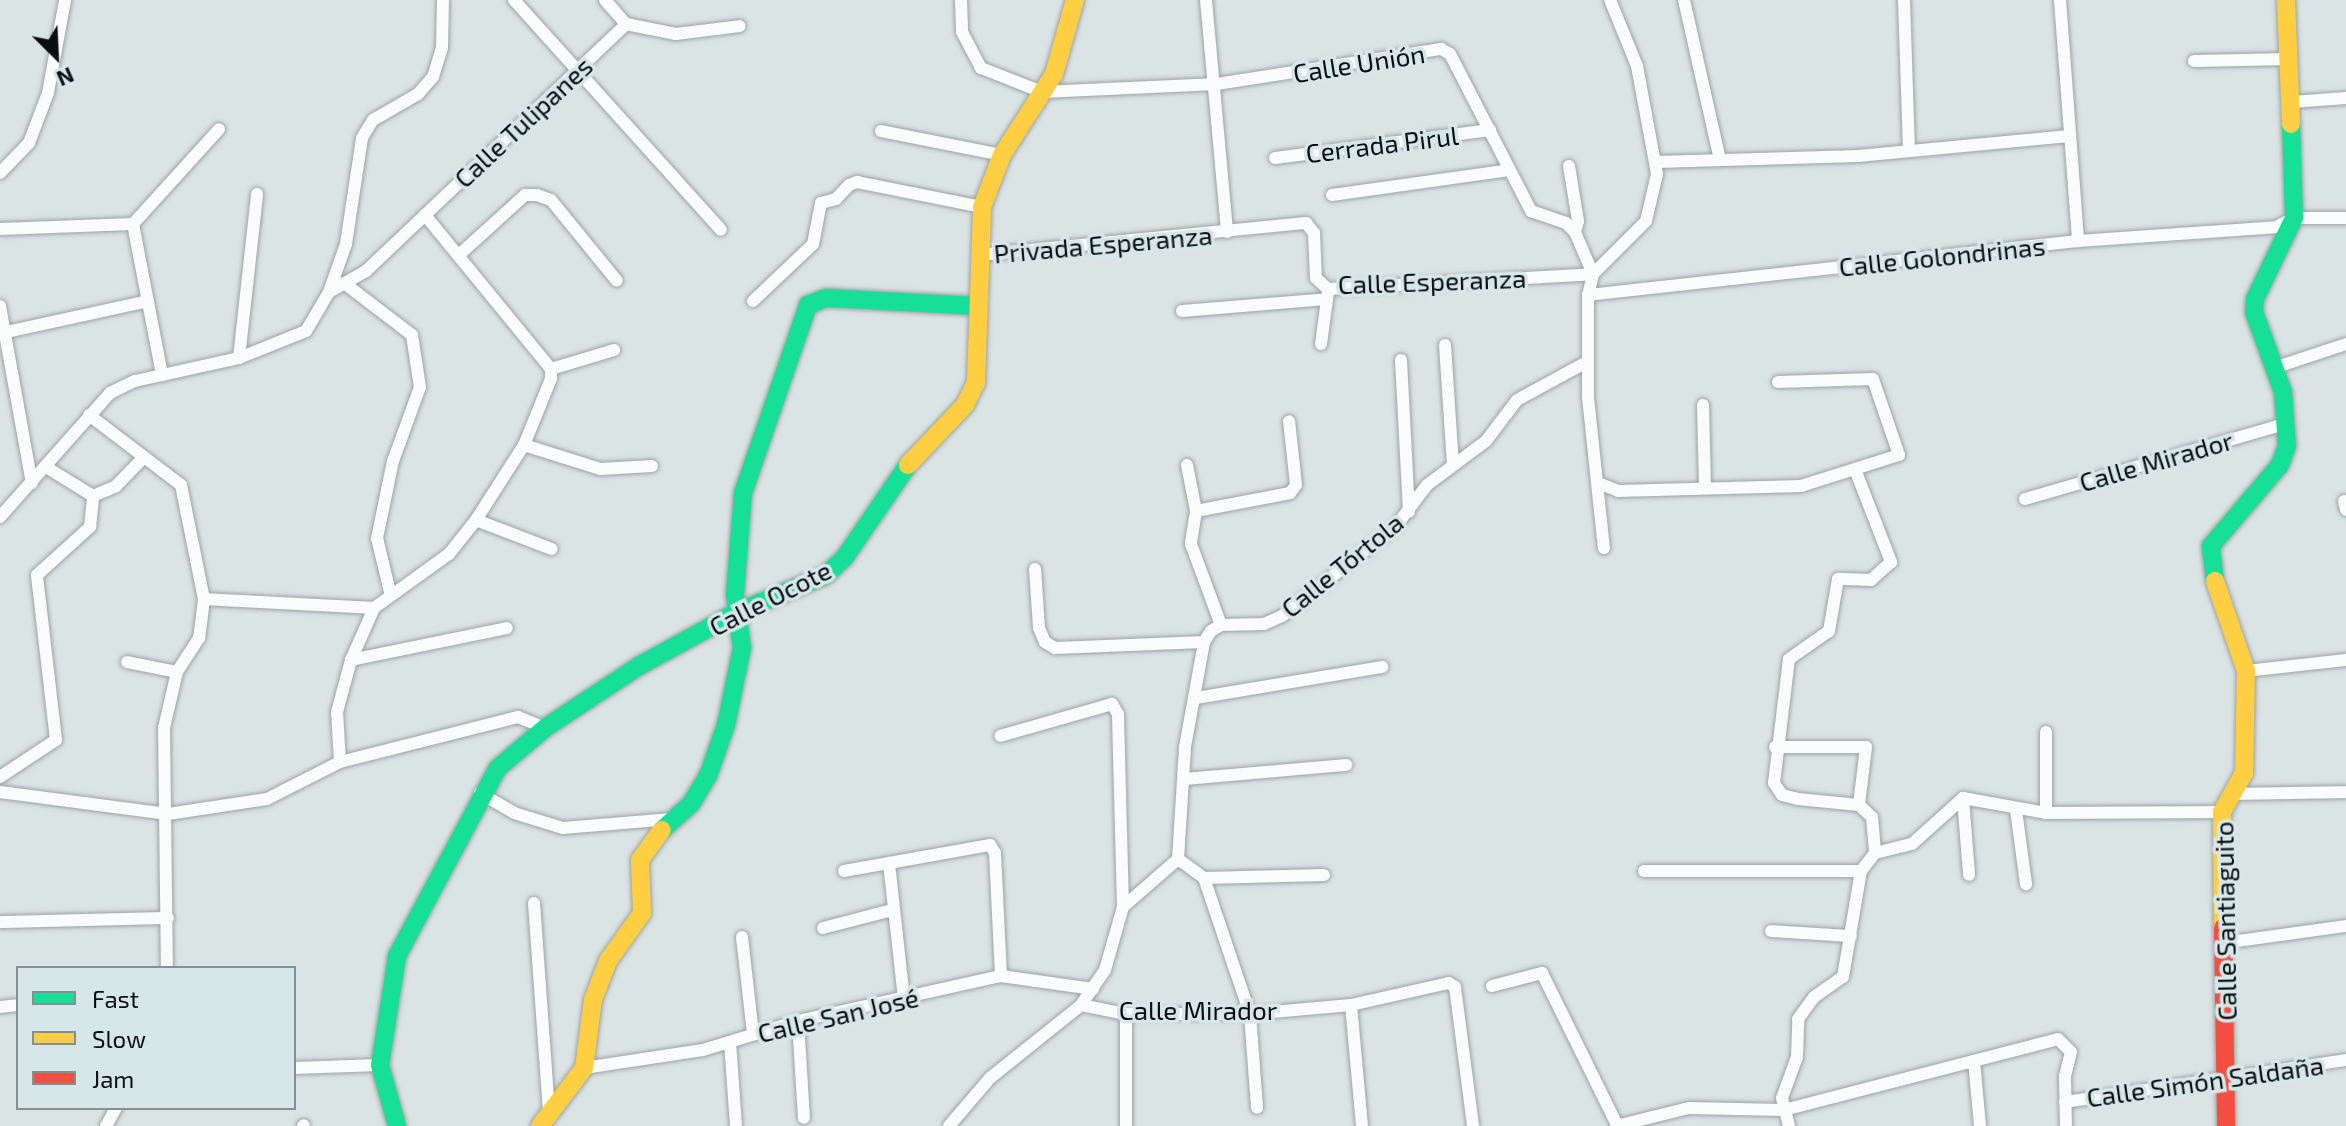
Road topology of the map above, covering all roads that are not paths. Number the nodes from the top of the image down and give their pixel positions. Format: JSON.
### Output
{"nodes":[{"id":1,"x":65,"y":0,"type":"edge"},
{"id":2,"x":443,"y":0,"type":"edge"},
{"id":3,"x":514,"y":0,"type":"edge"},
{"id":4,"x":605,"y":0,"type":"edge"},
{"id":5,"x":961,"y":0,"type":"edge"},
{"id":6,"x":1075,"y":0,"type":"edge"},
{"id":7,"x":1206,"y":0,"type":"edge"},
{"id":8,"x":1610,"y":0,"type":"edge"},
{"id":9,"x":1684,"y":0,"type":"edge"},
{"id":10,"x":1904,"y":0,"type":"edge"},
{"id":11,"x":2060,"y":0,"type":"edge"},
{"id":12,"x":2286,"y":0,"type":"edge"},
{"id":13,"x":626,"y":24,"type":"junction"},
{"id":14,"x":740,"y":26,"type":"dead end"},
{"id":15,"x":2290,"y":59,"type":"junction"},
{"id":16,"x":2194,"y":61,"type":"dead end"},
{"id":17,"x":580,"y":69,"type":"junction"},
{"id":18,"x":1217,"y":84,"type":"junction"},
{"id":19,"x":1042,"y":92,"type":"junction"},
{"id":20,"x":2346,"y":98,"type":"edge"},
{"id":21,"x":2292,"y":102,"type":"junction"},
{"id":22,"x":219,"y":129,"type":"dead end"},
{"id":23,"x":1490,"y":130,"type":"junction"},
{"id":24,"x":881,"y":131,"type":"dead end"},
{"id":25,"x":2069,"y":136,"type":"junction"},
{"id":26,"x":1909,"y":150,"type":"junction"},
{"id":27,"x":1002,"y":155,"type":"junction"},
{"id":28,"x":1275,"y":158,"type":"dead end"},
{"id":29,"x":1720,"y":160,"type":"junction"},
{"id":30,"x":1657,"y":162,"type":"junction"},
{"id":31,"x":1569,"y":166,"type":"dead end"},
{"id":32,"x":1509,"y":170,"type":"junction"},
{"id":33,"x":0,"y":173,"type":"edge"},
{"id":34,"x":257,"y":194,"type":"dead end"},
{"id":35,"x":1332,"y":195,"type":"dead end"},
{"id":36,"x":982,"y":207,"type":"junction"},
{"id":37,"x":425,"y":215,"type":"junction"},
{"id":38,"x":2294,"y":218,"type":"junction"},
{"id":39,"x":2346,"y":218,"type":"edge"},
{"id":40,"x":133,"y":224,"type":"junction"},
{"id":41,"x":0,"y":229,"type":"edge"},
{"id":42,"x":721,"y":230,"type":"dead end"},
{"id":43,"x":1227,"y":232,"type":"junction"},
{"id":44,"x":1575,"y":232,"type":"junction"},
{"id":45,"x":2078,"y":241,"type":"junction"},
{"id":46,"x":460,"y":254,"type":"junction"},
{"id":47,"x":979,"y":255,"type":"junction"},
{"id":48,"x":1593,"y":274,"type":"junction"},
{"id":49,"x":617,"y":281,"type":"dead end"},
{"id":50,"x":344,"y":283,"type":"junction"},
{"id":51,"x":329,"y":292,"type":"junction"},
{"id":52,"x":1328,"y":294,"type":"junction"},
{"id":53,"x":1588,"y":295,"type":"junction"},
{"id":54,"x":148,"y":301,"type":"junction"},
{"id":55,"x":753,"y":301,"type":"dead end"},
{"id":56,"x":0,"y":306,"type":"edge"},
{"id":57,"x":978,"y":306,"type":"junction"},
{"id":58,"x":1182,"y":311,"type":"dead end"},
{"id":59,"x":6,"y":332,"type":"junction"},
{"id":60,"x":1321,"y":344,"type":"dead end"},
{"id":61,"x":2346,"y":344,"type":"edge"},
{"id":62,"x":1445,"y":345,"type":"dead end"},
{"id":63,"x":614,"y":350,"type":"dead end"},
{"id":64,"x":239,"y":358,"type":"junction"},
{"id":65,"x":1401,"y":360,"type":"dead end"},
{"id":66,"x":1587,"y":362,"type":"junction"},
{"id":67,"x":2274,"y":368,"type":"junction"},
{"id":68,"x":551,"y":369,"type":"junction"},
{"id":69,"x":15,"y":373,"type":"junction"},
{"id":70,"x":162,"y":375,"type":"junction"},
{"id":71,"x":0,"y":377,"type":"edge"},
{"id":72,"x":1778,"y":382,"type":"dead end"},
{"id":73,"x":1703,"y":405,"type":"dead end"},
{"id":74,"x":89,"y":415,"type":"junction"},
{"id":75,"x":1289,"y":421,"type":"dead end"},
{"id":76,"x":2288,"y":423,"type":"junction"},
{"id":77,"x":524,"y":445,"type":"junction"},
{"id":78,"x":144,"y":457,"type":"junction"},
{"id":79,"x":1453,"y":464,"type":"junction"},
{"id":80,"x":1187,"y":465,"type":"dead end"},
{"id":81,"x":652,"y":466,"type":"dead end"},
{"id":82,"x":46,"y":467,"type":"junction"},
{"id":83,"x":1856,"y":472,"type":"junction"},
{"id":84,"x":32,"y":483,"type":"junction"},
{"id":85,"x":1601,"y":484,"type":"junction"},
{"id":86,"x":1705,"y":486,"type":"junction"},
{"id":87,"x":93,"y":496,"type":"junction"},
{"id":88,"x":2025,"y":499,"type":"dead end"},
{"id":89,"x":1196,"y":511,"type":"junction"},
{"id":90,"x":1409,"y":512,"type":"junction"},
{"id":91,"x":0,"y":517,"type":"edge"},
{"id":92,"x":476,"y":520,"type":"junction"},
{"id":93,"x":1604,"y":548,"type":"dead end"},
{"id":94,"x":552,"y":549,"type":"dead end"},
{"id":95,"x":1035,"y":569,"type":"dead end"},
{"id":96,"x":390,"y":592,"type":"junction"},
{"id":97,"x":204,"y":599,"type":"junction"},
{"id":98,"x":374,"y":608,"type":"junction"},
{"id":99,"x":736,"y":613,"type":"junction"},
{"id":100,"x":1221,"y":625,"type":"junction"},
{"id":101,"x":507,"y":628,"type":"dead end"},
{"id":102,"x":1204,"y":642,"type":"junction"},
{"id":103,"x":351,"y":660,"type":"junction"},
{"id":104,"x":2346,"y":660,"type":"edge"},
{"id":105,"x":127,"y":662,"type":"dead end"},
{"id":106,"x":1382,"y":667,"type":"dead end"},
{"id":107,"x":2246,"y":671,"type":"junction"},
{"id":108,"x":177,"y":672,"type":"junction"},
{"id":109,"x":1196,"y":698,"type":"junction"},
{"id":110,"x":545,"y":728,"type":"junction"},
{"id":111,"x":2046,"y":732,"type":"dead end"},
{"id":112,"x":1000,"y":736,"type":"dead end"},
{"id":113,"x":1775,"y":747,"type":"junction"},
{"id":114,"x":340,"y":762,"type":"junction"},
{"id":115,"x":1346,"y":765,"type":"dead end"},
{"id":116,"x":0,"y":777,"type":"edge"},
{"id":117,"x":1185,"y":779,"type":"junction"},
{"id":118,"x":0,"y":792,"type":"edge"},
{"id":119,"x":2346,"y":792,"type":"edge"},
{"id":120,"x":480,"y":793,"type":"junction"},
{"id":121,"x":2236,"y":794,"type":"junction"},
{"id":122,"x":1963,"y":798,"type":"junction"},
{"id":123,"x":1859,"y":805,"type":"junction"},
{"id":124,"x":2016,"y":810,"type":"junction"},
{"id":125,"x":2222,"y":812,"type":"junction"},
{"id":126,"x":2046,"y":813,"type":"junction"},
{"id":127,"x":168,"y":814,"type":"junction"},
{"id":128,"x":676,"y":819,"type":"junction"},
{"id":129,"x":1875,"y":853,"type":"junction"},
{"id":130,"x":1178,"y":859,"type":"junction"},
{"id":131,"x":889,"y":863,"type":"junction"},
{"id":132,"x":844,"y":871,"type":"dead end"},
{"id":133,"x":1644,"y":871,"type":"dead end"},
{"id":134,"x":1861,"y":871,"type":"junction"},
{"id":135,"x":1324,"y":875,"type":"dead end"},
{"id":136,"x":1969,"y":875,"type":"dead end"},
{"id":137,"x":1204,"y":878,"type":"junction"},
{"id":138,"x":2026,"y":884,"type":"dead end"},
{"id":139,"x":534,"y":903,"type":"dead end"},
{"id":140,"x":1123,"y":907,"type":"junction"},
{"id":141,"x":892,"y":910,"type":"junction"},
{"id":142,"x":168,"y":918,"type":"junction"},
{"id":143,"x":0,"y":922,"type":"edge"},
{"id":144,"x":2346,"y":926,"type":"edge"},
{"id":145,"x":823,"y":928,"type":"dead end"},
{"id":146,"x":1771,"y":931,"type":"dead end"},
{"id":147,"x":1851,"y":936,"type":"junction"},
{"id":148,"x":742,"y":937,"type":"dead end"},
{"id":149,"x":2223,"y":943,"type":"junction"},
{"id":150,"x":167,"y":966,"type":"edge"},
{"id":151,"x":1001,"y":976,"type":"junction"},
{"id":152,"x":1492,"y":986,"type":"dead end"},
{"id":153,"x":1093,"y":989,"type":"junction"},
{"id":154,"x":904,"y":999,"type":"junction"},
{"id":155,"x":1081,"y":1005,"type":"junction"},
{"id":156,"x":1351,"y":1005,"type":"junction"},
{"id":157,"x":1126,"y":1014,"type":"junction"},
{"id":158,"x":1250,"y":1014,"type":"junction"},
{"id":159,"x":798,"y":1021,"type":"junction"},
{"id":160,"x":753,"y":1034,"type":"junction"},
{"id":161,"x":730,"y":1042,"type":"junction"},
{"id":162,"x":2346,"y":1060,"type":"edge"},
{"id":163,"x":1974,"y":1061,"type":"junction"},
{"id":164,"x":380,"y":1065,"type":"junction"},
{"id":165,"x":296,"y":1068,"type":"edge"},
{"id":166,"x":584,"y":1068,"type":"junction"},
{"id":167,"x":2228,"y":1077,"type":"junction"},
{"id":168,"x":2065,"y":1102,"type":"junction"},
{"id":169,"x":1257,"y":1108,"type":"dead end"},
{"id":170,"x":1784,"y":1110,"type":"junction"},
{"id":171,"x":804,"y":1118,"type":"dead end"},
{"id":172,"x":544,"y":1120,"type":"edge"},
{"id":173,"x":952,"y":1125,"type":"edge"},
{"id":174,"x":397,"y":1126,"type":"edge"},
{"id":175,"x":736,"y":1126,"type":"edge"},
{"id":176,"x":1126,"y":1126,"type":"edge"},
{"id":177,"x":1362,"y":1126,"type":"edge"},
{"id":178,"x":1473,"y":1126,"type":"edge"},
{"id":179,"x":1616,"y":1126,"type":"edge"},
{"id":180,"x":1789,"y":1126,"type":"edge"},
{"id":181,"x":1980,"y":1126,"type":"edge"},
{"id":182,"x":2066,"y":1126,"type":"edge"},
{"id":183,"x":2226,"y":1126,"type":"edge"}],
"edges":[{"from":1,"to":33,"type":"street"},
{"from":2,"to":51,"type":"street"},
{"from":3,"to":17,"type":"street"},
{"from":4,"to":13,"type":"street"},
{"from":5,"to":19,"type":"street"},
{"from":6,"to":19,"type":"street","name":"Calle Ocote"},
{"from":7,"to":18,"type":"street"},
{"from":8,"to":30,"type":"street"},
{"from":9,"to":29,"type":"street"},
{"from":10,"to":26,"type":"street"},
{"from":11,"to":25,"type":"street"},
{"from":12,"to":15,"type":"street","name":"Calle Santiaguito"},
{"from":13,"to":14,"type":"street"},
{"from":13,"to":17,"type":"street","name":"Calle Tulipanes"},
{"from":15,"to":16,"type":"street"},
{"from":15,"to":21,"type":"street","name":"Calle Santiaguito"},
{"from":17,"to":37,"type":"street","name":"Calle Tulipanes"},
{"from":17,"to":42,"type":"street"},
{"from":18,"to":19,"type":"street","name":"Calle Unión"},
{"from":18,"to":23,"type":"street","name":"Calle Unión"},
{"from":18,"to":43,"type":"street"},
{"from":19,"to":27,"type":"street","name":"Calle Ocote"},
{"from":20,"to":21,"type":"street"},
{"from":21,"to":38,"type":"street","name":"Calle Santiaguito"},
{"from":22,"to":40,"type":"street"},
{"from":23,"to":28,"type":"street","name":"Cerrada Pirul"},
{"from":23,"to":32,"type":"street","name":"Calle Unión"},
{"from":24,"to":27,"type":"street"},
{"from":25,"to":26,"type":"street"},
{"from":25,"to":45,"type":"street"},
{"from":26,"to":29,"type":"street"},
{"from":27,"to":36,"type":"street","name":"Calle Ocote"},
{"from":29,"to":30,"type":"street"},
{"from":30,"to":48,"type":"street"},
{"from":31,"to":44,"type":"street"},
{"from":32,"to":35,"type":"street"},
{"from":32,"to":44,"type":"street","name":"Calle Unión"},
{"from":34,"to":64,"type":"street"},
{"from":36,"to":47,"type":"street","name":"Calle Ocote"},
{"from":36,"to":55,"type":"street"},
{"from":37,"to":46,"type":"street"},
{"from":37,"to":50,"type":"street","name":"Calle Tulipanes"},
{"from":38,"to":39,"type":"street","name":"Calle Golondrinas"},
{"from":38,"to":45,"type":"street","name":"Calle Golondrinas"},
{"from":38,"to":67,"type":"street","name":"Calle Santiaguito"},
{"from":40,"to":41,"type":"street"},
{"from":40,"to":54,"type":"street"},
{"from":43,"to":47,"type":"street","name":"Privada Esperanza"},
{"from":43,"to":52,"type":"street","name":"Calle Esperanza"},
{"from":44,"to":48,"type":"street"},
{"from":45,"to":53,"type":"street","name":"Calle Golondrinas"},
{"from":46,"to":49,"type":"street"},
{"from":46,"to":68,"type":"street"},
{"from":47,"to":57,"type":"street","name":"Calle Ocote"},
{"from":48,"to":52,"type":"street","name":"Calle Esperanza"},
{"from":48,"to":53,"type":"street"},
{"from":50,"to":51,"type":"street","name":"Calle Tulipanes"},
{"from":50,"to":96,"type":"street"},
{"from":51,"to":64,"type":"street"},
{"from":52,"to":58,"type":"street"},
{"from":52,"to":60,"type":"street"},
{"from":53,"to":66,"type":"street"},
{"from":54,"to":59,"type":"street"},
{"from":54,"to":70,"type":"street"},
{"from":56,"to":59,"type":"street"},
{"from":57,"to":99,"type":"street","name":"Calle Ocote"},
{"from":57,"to":99,"type":"street"},
{"from":59,"to":69,"type":"street"},
{"from":61,"to":67,"type":"street"},
{"from":62,"to":79,"type":"street"},
{"from":63,"to":68,"type":"street"},
{"from":64,"to":70,"type":"street"},
{"from":65,"to":90,"type":"street"},
{"from":66,"to":79,"type":"street","name":"Calle Tórtola"},
{"from":66,"to":85,"type":"street"},
{"from":67,"to":76,"type":"street","name":"Calle Santiaguito"},
{"from":68,"to":77,"type":"street"},
{"from":69,"to":71,"type":"street"},
{"from":69,"to":84,"type":"street"},
{"from":70,"to":74,"type":"street"},
{"from":72,"to":83,"type":"street"},
{"from":73,"to":86,"type":"street"},
{"from":74,"to":78,"type":"street"},
{"from":74,"to":82,"type":"street"},
{"from":75,"to":89,"type":"street"},
{"from":76,"to":88,"type":"street","name":"Calle Mirador"},
{"from":76,"to":107,"type":"street","name":"Calle Santiaguito"},
{"from":77,"to":81,"type":"street"},
{"from":77,"to":92,"type":"street"},
{"from":78,"to":87,"type":"street"},
{"from":78,"to":97,"type":"street"},
{"from":79,"to":90,"type":"street","name":"Calle Tórtola"},
{"from":80,"to":89,"type":"street"},
{"from":82,"to":84,"type":"street"},
{"from":82,"to":87,"type":"street"},
{"from":83,"to":86,"type":"street"},
{"from":83,"to":113,"type":"street"},
{"from":84,"to":91,"type":"street"},
{"from":85,"to":86,"type":"street"},
{"from":85,"to":93,"type":"street"},
{"from":87,"to":116,"type":"street"},
{"from":89,"to":100,"type":"street"},
{"from":90,"to":100,"type":"street","name":"Calle Tórtola"},
{"from":92,"to":94,"type":"street"},
{"from":92,"to":96,"type":"street"},
{"from":95,"to":102,"type":"street"},
{"from":96,"to":98,"type":"street"},
{"from":97,"to":98,"type":"street"},
{"from":97,"to":108,"type":"street"},
{"from":98,"to":103,"type":"street"},
{"from":99,"to":110,"type":"street","name":"Calle Ocote"},
{"from":99,"to":128,"type":"street"},
{"from":100,"to":102,"type":"street"},
{"from":101,"to":103,"type":"street"},
{"from":102,"to":109,"type":"street"},
{"from":103,"to":114,"type":"street"},
{"from":104,"to":107,"type":"street"},
{"from":105,"to":108,"type":"street"},
{"from":106,"to":109,"type":"street"},
{"from":107,"to":121,"type":"street","name":"Calle Santiaguito"},
{"from":108,"to":127,"type":"street"},
{"from":109,"to":117,"type":"street"},
{"from":110,"to":114,"type":"street"},
{"from":110,"to":120,"type":"street","name":"Calle Ocote"},
{"from":111,"to":126,"type":"street"},
{"from":112,"to":140,"type":"street"},
{"from":113,"to":123,"type":"street"},
{"from":113,"to":123,"type":"street"},
{"from":114,"to":127,"type":"street"},
{"from":115,"to":117,"type":"street"},
{"from":117,"to":130,"type":"street"},
{"from":118,"to":127,"type":"street"},
{"from":119,"to":121,"type":"street"},
{"from":120,"to":128,"type":"street"},
{"from":120,"to":164,"type":"street","name":"Calle Ocote"},
{"from":121,"to":125,"type":"street","name":"Calle Santiaguito"},
{"from":122,"to":124,"type":"street"},
{"from":122,"to":129,"type":"street"},
{"from":122,"to":136,"type":"street"},
{"from":123,"to":129,"type":"street"},
{"from":124,"to":126,"type":"street"},
{"from":124,"to":138,"type":"street"},
{"from":125,"to":126,"type":"street"},
{"from":125,"to":149,"type":"street","name":"Calle Santiaguito"},
{"from":127,"to":142,"type":"street"},
{"from":128,"to":166,"type":"street"},
{"from":129,"to":134,"type":"street"},
{"from":130,"to":137,"type":"street"},
{"from":130,"to":140,"type":"street"},
{"from":131,"to":132,"type":"street"},
{"from":131,"to":141,"type":"street"},
{"from":131,"to":151,"type":"street"},
{"from":133,"to":134,"type":"street"},
{"from":134,"to":147,"type":"street"},
{"from":135,"to":137,"type":"street"},
{"from":137,"to":158,"type":"street"},
{"from":139,"to":172,"type":"street"},
{"from":140,"to":153,"type":"street"},
{"from":141,"to":145,"type":"street"},
{"from":141,"to":154,"type":"street"},
{"from":142,"to":143,"type":"street"},
{"from":142,"to":150,"type":"street"},
{"from":144,"to":149,"type":"street"},
{"from":146,"to":147,"type":"street"},
{"from":147,"to":170,"type":"street"},
{"from":148,"to":160,"type":"street"},
{"from":149,"to":167,"type":"street","name":"Calle Santiaguito"},
{"from":151,"to":153,"type":"street","name":"Calle San José"},
{"from":151,"to":154,"type":"street","name":"Calle San José"},
{"from":152,"to":179,"type":"street"},
{"from":153,"to":155,"type":"street"},
{"from":154,"to":159,"type":"street","name":"Calle San José"},
{"from":155,"to":157,"type":"street","name":"Calle Mirador"},
{"from":155,"to":173,"type":"street","name":"Calle Mirador"},
{"from":156,"to":158,"type":"street","name":"Calle Mirador"},
{"from":156,"to":177,"type":"street"},
{"from":156,"to":178,"type":"street","name":"Calle Mirador"},
{"from":157,"to":158,"type":"street","name":"Calle Mirador"},
{"from":157,"to":176,"type":"street"},
{"from":158,"to":169,"type":"street"},
{"from":159,"to":160,"type":"street","name":"Calle San José"},
{"from":159,"to":171,"type":"street"},
{"from":160,"to":161,"type":"street","name":"Calle San José"},
{"from":161,"to":166,"type":"street","name":"Calle San José"},
{"from":161,"to":175,"type":"street"},
{"from":162,"to":167,"type":"street","name":"Calle Simón Saldaña"},
{"from":163,"to":168,"type":"street"},
{"from":163,"to":170,"type":"street"},
{"from":163,"to":181,"type":"street"},
{"from":164,"to":165,"type":"street"},
{"from":164,"to":174,"type":"street","name":"Calle Ocote"},
{"from":166,"to":172,"type":"street"},
{"from":167,"to":168,"type":"street","name":"Calle Simón Saldaña"},
{"from":167,"to":183,"type":"street","name":"Calle Santiaguito"},
{"from":168,"to":182,"type":"street"},
{"from":170,"to":179,"type":"street"},
{"from":170,"to":180,"type":"street"}]}
